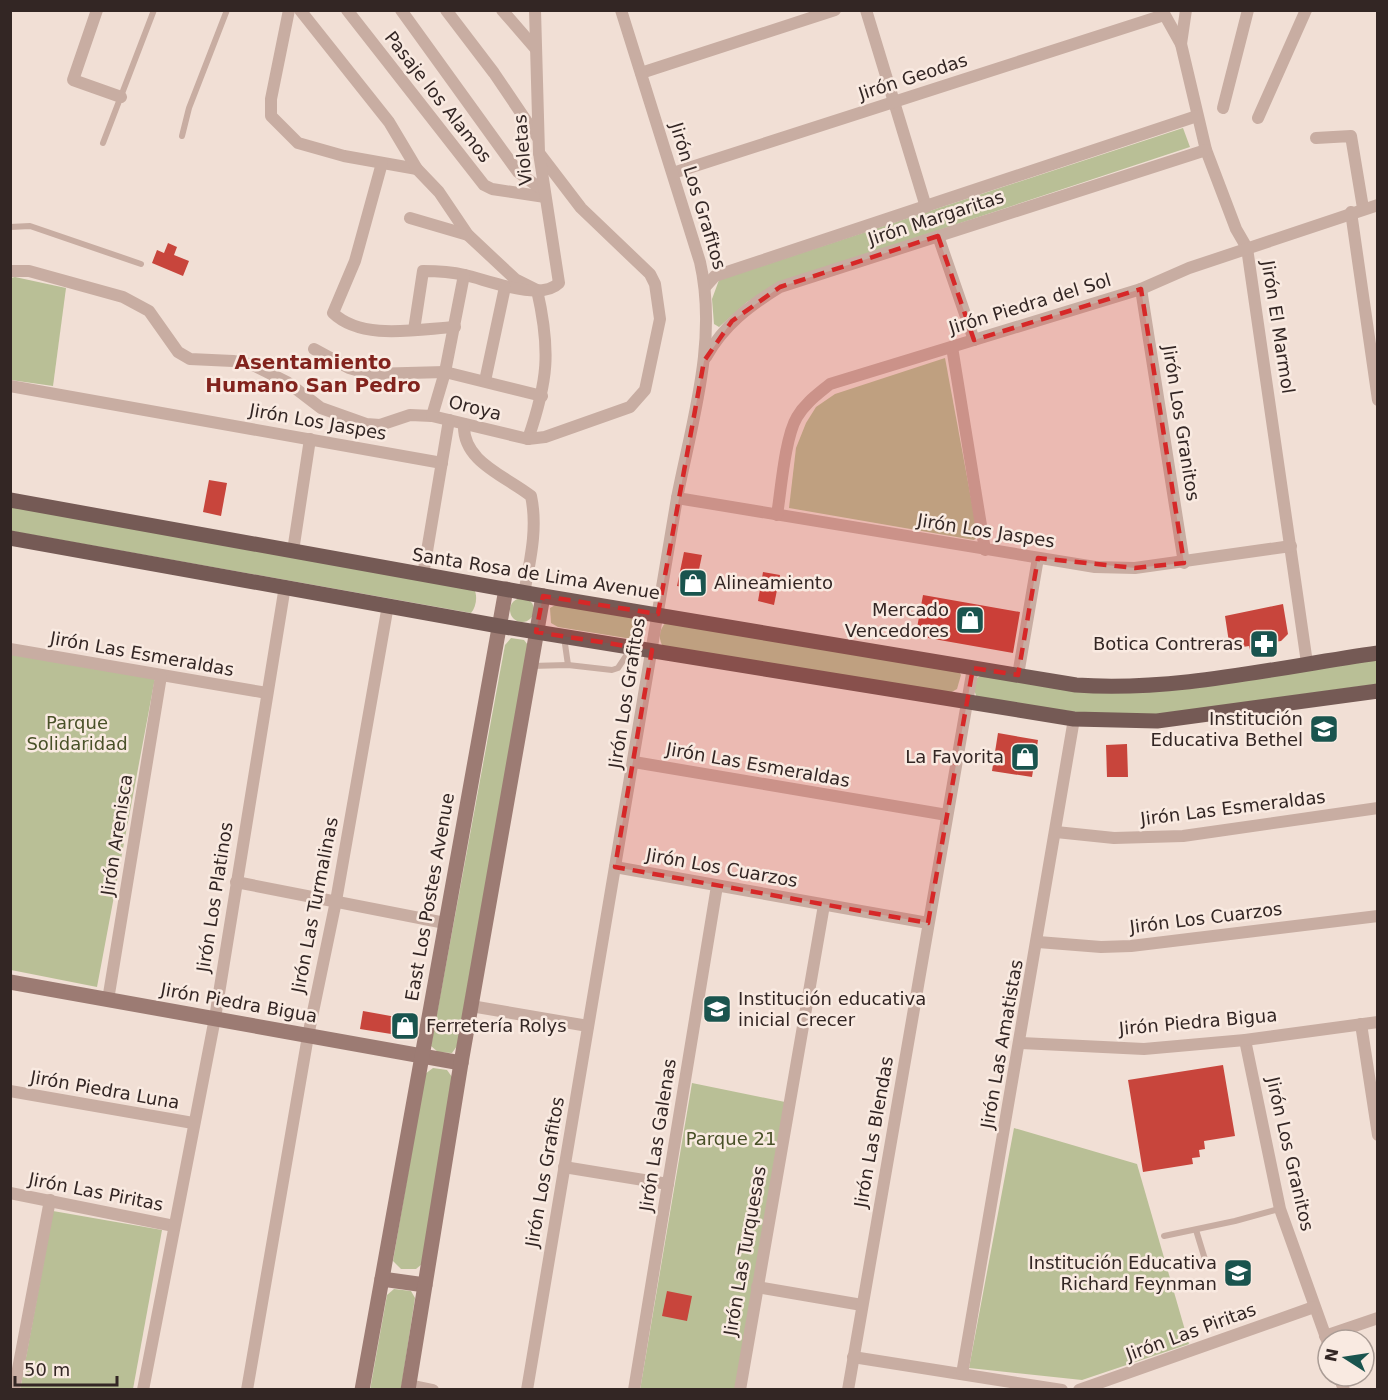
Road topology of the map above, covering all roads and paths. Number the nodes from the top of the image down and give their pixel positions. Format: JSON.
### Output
{"nodes":[{"id":1,"x":97,"y":10,"type":"edge"},
{"id":2,"x":154,"y":10,"type":"edge"},
{"id":3,"x":227,"y":10,"type":"edge"},
{"id":4,"x":289,"y":10,"type":"edge"},
{"id":5,"x":300,"y":10,"type":"edge"},
{"id":6,"x":347,"y":10,"type":"edge"},
{"id":7,"x":401,"y":10,"type":"edge"},
{"id":8,"x":446,"y":10,"type":"edge"},
{"id":9,"x":502,"y":10,"type":"edge"},
{"id":10,"x":535,"y":10,"type":"edge"},
{"id":11,"x":621,"y":10,"type":"edge"},
{"id":12,"x":835,"y":10,"type":"edge"},
{"id":13,"x":866,"y":10,"type":"edge"},
{"id":14,"x":1186,"y":10,"type":"edge"},
{"id":15,"x":1248,"y":10,"type":"edge"},
{"id":16,"x":1306,"y":10,"type":"edge"},
{"id":17,"x":1163,"y":13,"type":"edge"},
{"id":18,"x":1181,"y":44,"type":"junction"},
{"id":19,"x":535,"y":48,"type":"junction"},
{"id":20,"x":641,"y":73,"type":"junction"},
{"id":21,"x":121,"y":97,"type":"junction"},
{"id":22,"x":894,"y":103,"type":"junction"},
{"id":23,"x":1223,"y":108,"type":"dead end"},
{"id":24,"x":1197,"y":116,"type":"junction"},
{"id":25,"x":1258,"y":118,"type":"dead end"},
{"id":26,"x":182,"y":136,"type":"dead end"},
{"id":27,"x":1316,"y":138,"type":"dead end"},
{"id":28,"x":538,"y":139,"type":"junction"},
{"id":29,"x":103,"y":143,"type":"dead end"},
{"id":30,"x":1206,"y":150,"type":"junction"},
{"id":31,"x":539,"y":153,"type":"junction"},
{"id":32,"x":382,"y":163,"type":"junction"},
{"id":33,"x":417,"y":169,"type":"junction"},
{"id":34,"x":673,"y":173,"type":"junction"},
{"id":35,"x":544,"y":194,"type":"junction"},
{"id":36,"x":1377,"y":205,"type":"edge"},
{"id":37,"x":926,"y":207,"type":"junction"},
{"id":38,"x":1363,"y":208,"type":"junction"},
{"id":39,"x":1351,"y":212,"type":"junction"},
{"id":40,"x":410,"y":218,"type":"dead end"},
{"id":41,"x":10,"y":227,"type":"edge"},
{"id":42,"x":468,"y":235,"type":"junction"},
{"id":43,"x":938,"y":236,"type":"junction"},
{"id":44,"x":1247,"y":248,"type":"junction"},
{"id":45,"x":141,"y":264,"type":"dead end"},
{"id":46,"x":10,"y":272,"type":"edge"},
{"id":47,"x":464,"y":275,"type":"junction"},
{"id":48,"x":706,"y":286,"type":"junction"},
{"id":49,"x":505,"y":287,"type":"junction"},
{"id":50,"x":1141,"y":289,"type":"junction"},
{"id":51,"x":537,"y":290,"type":"junction"},
{"id":52,"x":455,"y":327,"type":"junction"},
{"id":53,"x":414,"y":330,"type":"junction"},
{"id":54,"x":974,"y":340,"type":"junction"},
{"id":55,"x":952,"y":347,"type":"junction"},
{"id":56,"x":314,"y":349,"type":"dead end"},
{"id":57,"x":704,"y":361,"type":"junction"},
{"id":58,"x":445,"y":372,"type":"junction"},
{"id":59,"x":485,"y":381,"type":"junction"},
{"id":60,"x":10,"y":386,"type":"edge"},
{"id":61,"x":542,"y":396,"type":"junction"},
{"id":62,"x":1377,"y":400,"type":"edge"},
{"id":63,"x":432,"y":416,"type":"junction"},
{"id":64,"x":449,"y":420,"type":"junction"},
{"id":65,"x":464,"y":424,"type":"junction"},
{"id":66,"x":310,"y":439,"type":"junction"},
{"id":67,"x":528,"y":440,"type":"junction"},
{"id":68,"x":442,"y":463,"type":"junction"},
{"id":69,"x":677,"y":498,"type":"junction"},
{"id":70,"x":10,"y":500,"type":"edge"},
{"id":71,"x":777,"y":515,"type":"junction"},
{"id":72,"x":10,"y":538,"type":"edge"},
{"id":73,"x":1291,"y":546,"type":"junction"},
{"id":74,"x":985,"y":550,"type":"junction"},
{"id":75,"x":293,"y":551,"type":"junction"},
{"id":76,"x":1038,"y":558,"type":"junction"},
{"id":77,"x":1184,"y":563,"type":"junction"},
{"id":78,"x":423,"y":575,"type":"junction"},
{"id":79,"x":285,"y":586,"type":"junction"},
{"id":80,"x":506,"y":589,"type":"junction"},
{"id":81,"x":524,"y":593,"type":"junction"},
{"id":82,"x":543,"y":596,"type":"junction"},
{"id":83,"x":388,"y":605,"type":"junction"},
{"id":84,"x":658,"y":614,"type":"junction"},
{"id":85,"x":499,"y":626,"type":"junction"},
{"id":86,"x":536,"y":632,"type":"junction"},
{"id":87,"x":564,"y":636,"type":"junction"},
{"id":88,"x":632,"y":647,"type":"junction"},
{"id":89,"x":10,"y":649,"type":"edge"},
{"id":90,"x":652,"y":650,"type":"junction"},
{"id":91,"x":1377,"y":653,"type":"edge"},
{"id":92,"x":1308,"y":663,"type":"junction"},
{"id":93,"x":568,"y":665,"type":"junction"},
{"id":94,"x":530,"y":666,"type":"junction"},
{"id":95,"x":973,"y":668,"type":"junction"},
{"id":96,"x":1018,"y":675,"type":"junction"},
{"id":97,"x":161,"y":676,"type":"junction"},
{"id":98,"x":1377,"y":692,"type":"edge"},
{"id":99,"x":267,"y":693,"type":"junction"},
{"id":100,"x":967,"y":704,"type":"junction"},
{"id":101,"x":1074,"y":719,"type":"junction"},
{"id":102,"x":634,"y":762,"type":"junction"},
{"id":103,"x":1377,"y":808,"type":"edge"},
{"id":104,"x":947,"y":815,"type":"junction"},
{"id":105,"x":1056,"y":832,"type":"junction"},
{"id":106,"x":615,"y":867,"type":"junction"},
{"id":107,"x":236,"y":882,"type":"junction"},
{"id":108,"x":717,"y":886,"type":"junction"},
{"id":109,"x":336,"y":901,"type":"junction"},
{"id":110,"x":824,"y":905,"type":"junction"},
{"id":111,"x":1377,"y":916,"type":"edge"},
{"id":112,"x":445,"y":923,"type":"junction"},
{"id":113,"x":928,"y":923,"type":"junction"},
{"id":114,"x":1038,"y":942,"type":"junction"},
{"id":115,"x":10,"y":982,"type":"edge"},
{"id":116,"x":108,"y":1000,"type":"junction"},
{"id":117,"x":471,"y":1006,"type":"junction"},
{"id":118,"x":214,"y":1018,"type":"junction"},
{"id":119,"x":1377,"y":1022,"type":"edge"},
{"id":120,"x":1361,"y":1024,"type":"junction"},
{"id":121,"x":588,"y":1026,"type":"junction"},
{"id":122,"x":308,"y":1036,"type":"junction"},
{"id":123,"x":1245,"y":1040,"type":"junction"},
{"id":124,"x":1021,"y":1043,"type":"junction"},
{"id":125,"x":421,"y":1056,"type":"junction"},
{"id":126,"x":461,"y":1063,"type":"junction"},
{"id":127,"x":10,"y":1092,"type":"edge"},
{"id":128,"x":193,"y":1123,"type":"junction"},
{"id":129,"x":1377,"y":1135,"type":"edge"},
{"id":130,"x":564,"y":1167,"type":"junction"},
{"id":131,"x":669,"y":1184,"type":"junction"},
{"id":132,"x":10,"y":1193,"type":"edge"},
{"id":133,"x":50,"y":1200,"type":"junction"},
{"id":134,"x":1280,"y":1209,"type":"junction"},
{"id":135,"x":174,"y":1226,"type":"junction"},
{"id":136,"x":1196,"y":1230,"type":"junction"},
{"id":137,"x":1164,"y":1236,"type":"dead end"},
{"id":138,"x":1207,"y":1266,"type":"dead end"},
{"id":139,"x":382,"y":1279,"type":"junction"},
{"id":140,"x":425,"y":1285,"type":"junction"},
{"id":141,"x":757,"y":1287,"type":"junction"},
{"id":142,"x":862,"y":1305,"type":"junction"},
{"id":143,"x":1314,"y":1307,"type":"junction"},
{"id":144,"x":1377,"y":1318,"type":"edge"},
{"id":145,"x":1322,"y":1328,"type":"edge"},
{"id":146,"x":1354,"y":1328,"type":"edge"},
{"id":147,"x":853,"y":1358,"type":"junction"},
{"id":148,"x":962,"y":1374,"type":"junction"},
{"id":149,"x":408,"y":1387,"type":"edge"},
{"id":150,"x":14,"y":1389,"type":"edge"},
{"id":151,"x":143,"y":1389,"type":"edge"},
{"id":152,"x":247,"y":1389,"type":"edge"},
{"id":153,"x":362,"y":1389,"type":"edge"},
{"id":154,"x":432,"y":1389,"type":"edge"},
{"id":155,"x":526,"y":1389,"type":"edge"},
{"id":156,"x":634,"y":1389,"type":"edge"},
{"id":157,"x":740,"y":1389,"type":"edge"},
{"id":158,"x":848,"y":1389,"type":"edge"},
{"id":159,"x":1057,"y":1389,"type":"edge"},
{"id":160,"x":1062,"y":1389,"type":"edge"},
{"id":161,"x":1079,"y":1389,"type":"edge"}],
"edges":[{"from":1,"to":21,"type":"street"},
{"from":2,"to":21,"type":"lane"},
{"from":3,"to":26,"type":"lane"},
{"from":4,"to":32,"type":"street"},
{"from":5,"to":33,"type":"street"},
{"from":6,"to":35,"type":"street","name":"Pasaje los Alamos"},
{"from":7,"to":35,"type":"street"},
{"from":8,"to":28,"type":"street"},
{"from":9,"to":19,"type":"street"},
{"from":10,"to":19,"type":"street","name":"Violetas"},
{"from":11,"to":20,"type":"street","name":"Jirón Los Grafitos"},
{"from":12,"to":20,"type":"street"},
{"from":13,"to":22,"type":"street"},
{"from":14,"to":18,"type":"street"},
{"from":15,"to":23,"type":"street"},
{"from":16,"to":25,"type":"street"},
{"from":17,"to":18,"type":"street","name":"Jirón El Marmol"},
{"from":17,"to":22,"type":"street","name":"Jirón Geodas"},
{"from":18,"to":24,"type":"street","name":"Jirón El Marmol"},
{"from":19,"to":28,"type":"street","name":"Violetas"},
{"from":20,"to":34,"type":"street","name":"Jirón Los Grafitos"},
{"from":21,"to":29,"type":"lane"},
{"from":22,"to":34,"type":"street","name":"Jirón Geodas"},
{"from":22,"to":37,"type":"street"},
{"from":24,"to":30,"type":"street","name":"Jirón El Marmol"},
{"from":24,"to":37,"type":"street","name":"Jirón Margaritas"},
{"from":27,"to":38,"type":"street"},
{"from":28,"to":31,"type":"street","name":"Violetas"},
{"from":30,"to":43,"type":"street","name":"Jirón Margaritas"},
{"from":30,"to":44,"type":"street","name":"Jirón El Marmol"},
{"from":31,"to":35,"type":"street","name":"Violetas"},
{"from":31,"to":67,"type":"street","name":"Oroya"},
{"from":32,"to":33,"type":"street"},
{"from":32,"to":53,"type":"street"},
{"from":33,"to":42,"type":"street"},
{"from":34,"to":48,"type":"street","name":"Jirón Los Grafitos"},
{"from":35,"to":51,"type":"street","name":"Violetas"},
{"from":36,"to":38,"type":"street","name":"Jirón Piedra del Sol"},
{"from":37,"to":48,"type":"street","name":"Jirón Margaritas"},
{"from":38,"to":39,"type":"street","name":"Jirón Piedra del Sol"},
{"from":39,"to":44,"type":"street","name":"Jirón Piedra del Sol"},
{"from":39,"to":62,"type":"street"},
{"from":40,"to":42,"type":"street"},
{"from":41,"to":45,"type":"lane"},
{"from":42,"to":51,"type":"street"},
{"from":43,"to":54,"type":"street"},
{"from":43,"to":57,"type":"street","name":"Jirón Margaritas"},
{"from":44,"to":50,"type":"street","name":"Jirón Piedra del Sol"},
{"from":44,"to":73,"type":"street","name":"Jirón El Marmol"},
{"from":46,"to":63,"type":"street","name":"Oroya"},
{"from":47,"to":49,"type":"street"},
{"from":47,"to":52,"type":"street"},
{"from":47,"to":53,"type":"street"},
{"from":48,"to":57,"type":"street","name":"Jirón Los Grafitos"},
{"from":49,"to":51,"type":"street"},
{"from":49,"to":59,"type":"street"},
{"from":50,"to":54,"type":"street","name":"Jirón Piedra del Sol"},
{"from":50,"to":77,"type":"street","name":"Jirón Los Granitos"},
{"from":51,"to":61,"type":"street"},
{"from":52,"to":53,"type":"street"},
{"from":52,"to":58,"type":"street"},
{"from":54,"to":55,"type":"street","name":"Jirón Piedra del Sol"},
{"from":55,"to":71,"type":"street","name":"Jirón Piedra del Sol"},
{"from":55,"to":74,"type":"street"},
{"from":56,"to":58,"type":"street"},
{"from":57,"to":69,"type":"street","name":"Jirón Los Grafitos"},
{"from":58,"to":59,"type":"street"},
{"from":58,"to":63,"type":"street"},
{"from":59,"to":61,"type":"street"},
{"from":60,"to":66,"type":"street","name":"Jirón Los Jaspes"},
{"from":61,"to":67,"type":"street"},
{"from":63,"to":64,"type":"street","name":"Oroya"},
{"from":64,"to":65,"type":"street","name":"Oroya"},
{"from":64,"to":68,"type":"street"},
{"from":65,"to":67,"type":"street","name":"Oroya"},
{"from":65,"to":81,"type":"street"},
{"from":66,"to":68,"type":"street","name":"Jirón Los Jaspes"},
{"from":66,"to":75,"type":"street"},
{"from":68,"to":78,"type":"street"},
{"from":69,"to":71,"type":"street","name":"Jirón Los Jaspes"},
{"from":69,"to":84,"type":"street","name":"Jirón Los Grafitos"},
{"from":70,"to":75,"type":"main road","name":"Santa Rosa de Lima Avenue"},
{"from":71,"to":74,"type":"street","name":"Jirón Los Jaspes"},
{"from":72,"to":79,"type":"main road"},
{"from":73,"to":77,"type":"street","name":"Jirón Los Jaspes"},
{"from":73,"to":92,"type":"street","name":"Jirón El Marmol"},
{"from":74,"to":76,"type":"street","name":"Jirón Los Jaspes"},
{"from":75,"to":78,"type":"main road","name":"Santa Rosa de Lima Avenue"},
{"from":76,"to":77,"type":"street","name":"Jirón Los Jaspes"},
{"from":76,"to":96,"type":"street"},
{"from":78,"to":80,"type":"main road","name":"Santa Rosa de Lima Avenue"},
{"from":79,"to":83,"type":"main road"},
{"from":79,"to":99,"type":"street","name":"Jirón Los Platinos"},
{"from":80,"to":81,"type":"main road","name":"Santa Rosa de Lima Avenue"},
{"from":80,"to":85,"type":"main road","name":"East Los Postes Avenue"},
{"from":81,"to":82,"type":"main road","name":"Santa Rosa de Lima Avenue"},
{"from":82,"to":84,"type":"main road","name":"Santa Rosa de Lima Avenue"},
{"from":82,"to":86,"type":"main road"},
{"from":83,"to":85,"type":"main road"},
{"from":83,"to":109,"type":"street","name":"Jirón Las Turmalinas"},
{"from":84,"to":90,"type":"street","name":"Jirón Los Grafitos"},
{"from":84,"to":95,"type":"main road","name":"Santa Rosa de Lima Avenue"},
{"from":85,"to":86,"type":"main road"},
{"from":85,"to":112,"type":"main road","name":"East Los Postes Avenue"},
{"from":86,"to":87,"type":"main road"},
{"from":86,"to":94,"type":"main road"},
{"from":87,"to":88,"type":"main road"},
{"from":87,"to":93,"type":"lane"},
{"from":88,"to":90,"type":"main road"},
{"from":88,"to":93,"type":"lane"},
{"from":89,"to":97,"type":"street","name":"Jirón Las Esmeraldas"},
{"from":90,"to":100,"type":"main road"},
{"from":90,"to":102,"type":"street","name":"Jirón Los Grafitos"},
{"from":91,"to":92,"type":"main road","name":"Santa Rosa de Lima Avenue"},
{"from":92,"to":96,"type":"main road","name":"Santa Rosa de Lima Avenue"},
{"from":93,"to":94,"type":"lane"},
{"from":94,"to":117,"type":"main road"},
{"from":95,"to":96,"type":"main road","name":"Santa Rosa de Lima Avenue"},
{"from":95,"to":100,"type":"street","name":"Jirón Las Blendas"},
{"from":97,"to":99,"type":"street","name":"Jirón Las Esmeraldas"},
{"from":97,"to":116,"type":"street","name":"Jirón Arenisca"},
{"from":98,"to":101,"type":"main road"},
{"from":99,"to":107,"type":"street","name":"Jirón Los Platinos"},
{"from":100,"to":101,"type":"main road"},
{"from":100,"to":104,"type":"street","name":"Jirón Las Blendas"},
{"from":101,"to":105,"type":"street","name":"Jirón Las Amatistas"},
{"from":102,"to":104,"type":"street","name":"Jirón Las Esmeraldas"},
{"from":102,"to":106,"type":"street","name":"Jirón Los Grafitos"},
{"from":103,"to":105,"type":"street","name":"Jirón Las Esmeraldas"},
{"from":104,"to":113,"type":"street","name":"Jirón Las Blendas"},
{"from":105,"to":114,"type":"street","name":"Jirón Las Amatistas"},
{"from":106,"to":108,"type":"street","name":"Jirón Los Cuarzos"},
{"from":106,"to":121,"type":"street","name":"Jirón Los Grafitos"},
{"from":107,"to":109,"type":"street"},
{"from":107,"to":118,"type":"street","name":"Jirón Los Platinos"},
{"from":108,"to":110,"type":"street","name":"Jirón Los Cuarzos"},
{"from":108,"to":131,"type":"street","name":"Jirón Las Galenas"},
{"from":109,"to":112,"type":"street"},
{"from":109,"to":122,"type":"street","name":"Jirón Las Turmalinas"},
{"from":110,"to":113,"type":"street","name":"Jirón Los Cuarzos"},
{"from":110,"to":141,"type":"street","name":"Jirón Las Turquesas"},
{"from":111,"to":114,"type":"street","name":"Jirón Los Cuarzos"},
{"from":112,"to":125,"type":"main road","name":"East Los Postes Avenue"},
{"from":113,"to":142,"type":"street","name":"Jirón Las Blendas"},
{"from":114,"to":124,"type":"street","name":"Jirón Las Amatistas"},
{"from":115,"to":116,"type":"main road","name":"Jirón Piedra Bigua"},
{"from":116,"to":118,"type":"main road","name":"Jirón Piedra Bigua"},
{"from":117,"to":121,"type":"street"},
{"from":117,"to":126,"type":"main road"},
{"from":118,"to":122,"type":"main road","name":"Jirón Piedra Bigua"},
{"from":118,"to":128,"type":"street","name":"Jirón Los Platinos"},
{"from":119,"to":120,"type":"street","name":"Jirón Piedra Bigua"},
{"from":120,"to":123,"type":"street","name":"Jirón Piedra Bigua"},
{"from":120,"to":129,"type":"street"},
{"from":121,"to":130,"type":"street","name":"Jirón Los Grafitos"},
{"from":122,"to":125,"type":"main road","name":"Jirón Piedra Bigua"},
{"from":122,"to":152,"type":"street","name":"Jirón Las Turmalinas"},
{"from":123,"to":124,"type":"street","name":"Jirón Piedra Bigua"},
{"from":123,"to":134,"type":"street","name":"Jirón Los Granitos"},
{"from":124,"to":148,"type":"street","name":"Jirón Las Amatistas"},
{"from":125,"to":126,"type":"main road","name":"Jirón Piedra Bigua"},
{"from":125,"to":139,"type":"main road","name":"East Los Postes Avenue"},
{"from":126,"to":140,"type":"main road"},
{"from":127,"to":128,"type":"street","name":"Jirón Piedra Luna"},
{"from":128,"to":135,"type":"street","name":"Jirón Los Platinos"},
{"from":130,"to":131,"type":"street"},
{"from":130,"to":155,"type":"street","name":"Jirón Los Grafitos"},
{"from":131,"to":156,"type":"street","name":"Jirón Las Galenas"},
{"from":132,"to":133,"type":"street","name":"Jirón Las Piritas"},
{"from":133,"to":135,"type":"street","name":"Jirón Las Piritas"},
{"from":133,"to":150,"type":"street"},
{"from":134,"to":136,"type":"lane"},
{"from":134,"to":143,"type":"street","name":"Jirón Los Granitos"},
{"from":135,"to":151,"type":"street","name":"Jirón Los Platinos"},
{"from":136,"to":137,"type":"lane"},
{"from":136,"to":138,"type":"lane"},
{"from":139,"to":140,"type":"main road"},
{"from":139,"to":153,"type":"main road","name":"East Los Postes Avenue"},
{"from":140,"to":149,"type":"main road"},
{"from":141,"to":142,"type":"street"},
{"from":141,"to":157,"type":"street","name":"Jirón Las Turquesas"},
{"from":142,"to":147,"type":"street","name":"Jirón Las Blendas"},
{"from":143,"to":145,"type":"street","name":"Jirón Los Granitos"},
{"from":143,"to":161,"type":"street","name":"Jirón Las Piritas"},
{"from":144,"to":146,"type":"street"},
{"from":147,"to":148,"type":"street"},
{"from":147,"to":158,"type":"street","name":"Jirón Las Blendas"},
{"from":148,"to":159,"type":"street"},
{"from":149,"to":154,"type":"street"},
{"from":159,"to":160,"type":"street"}]}
